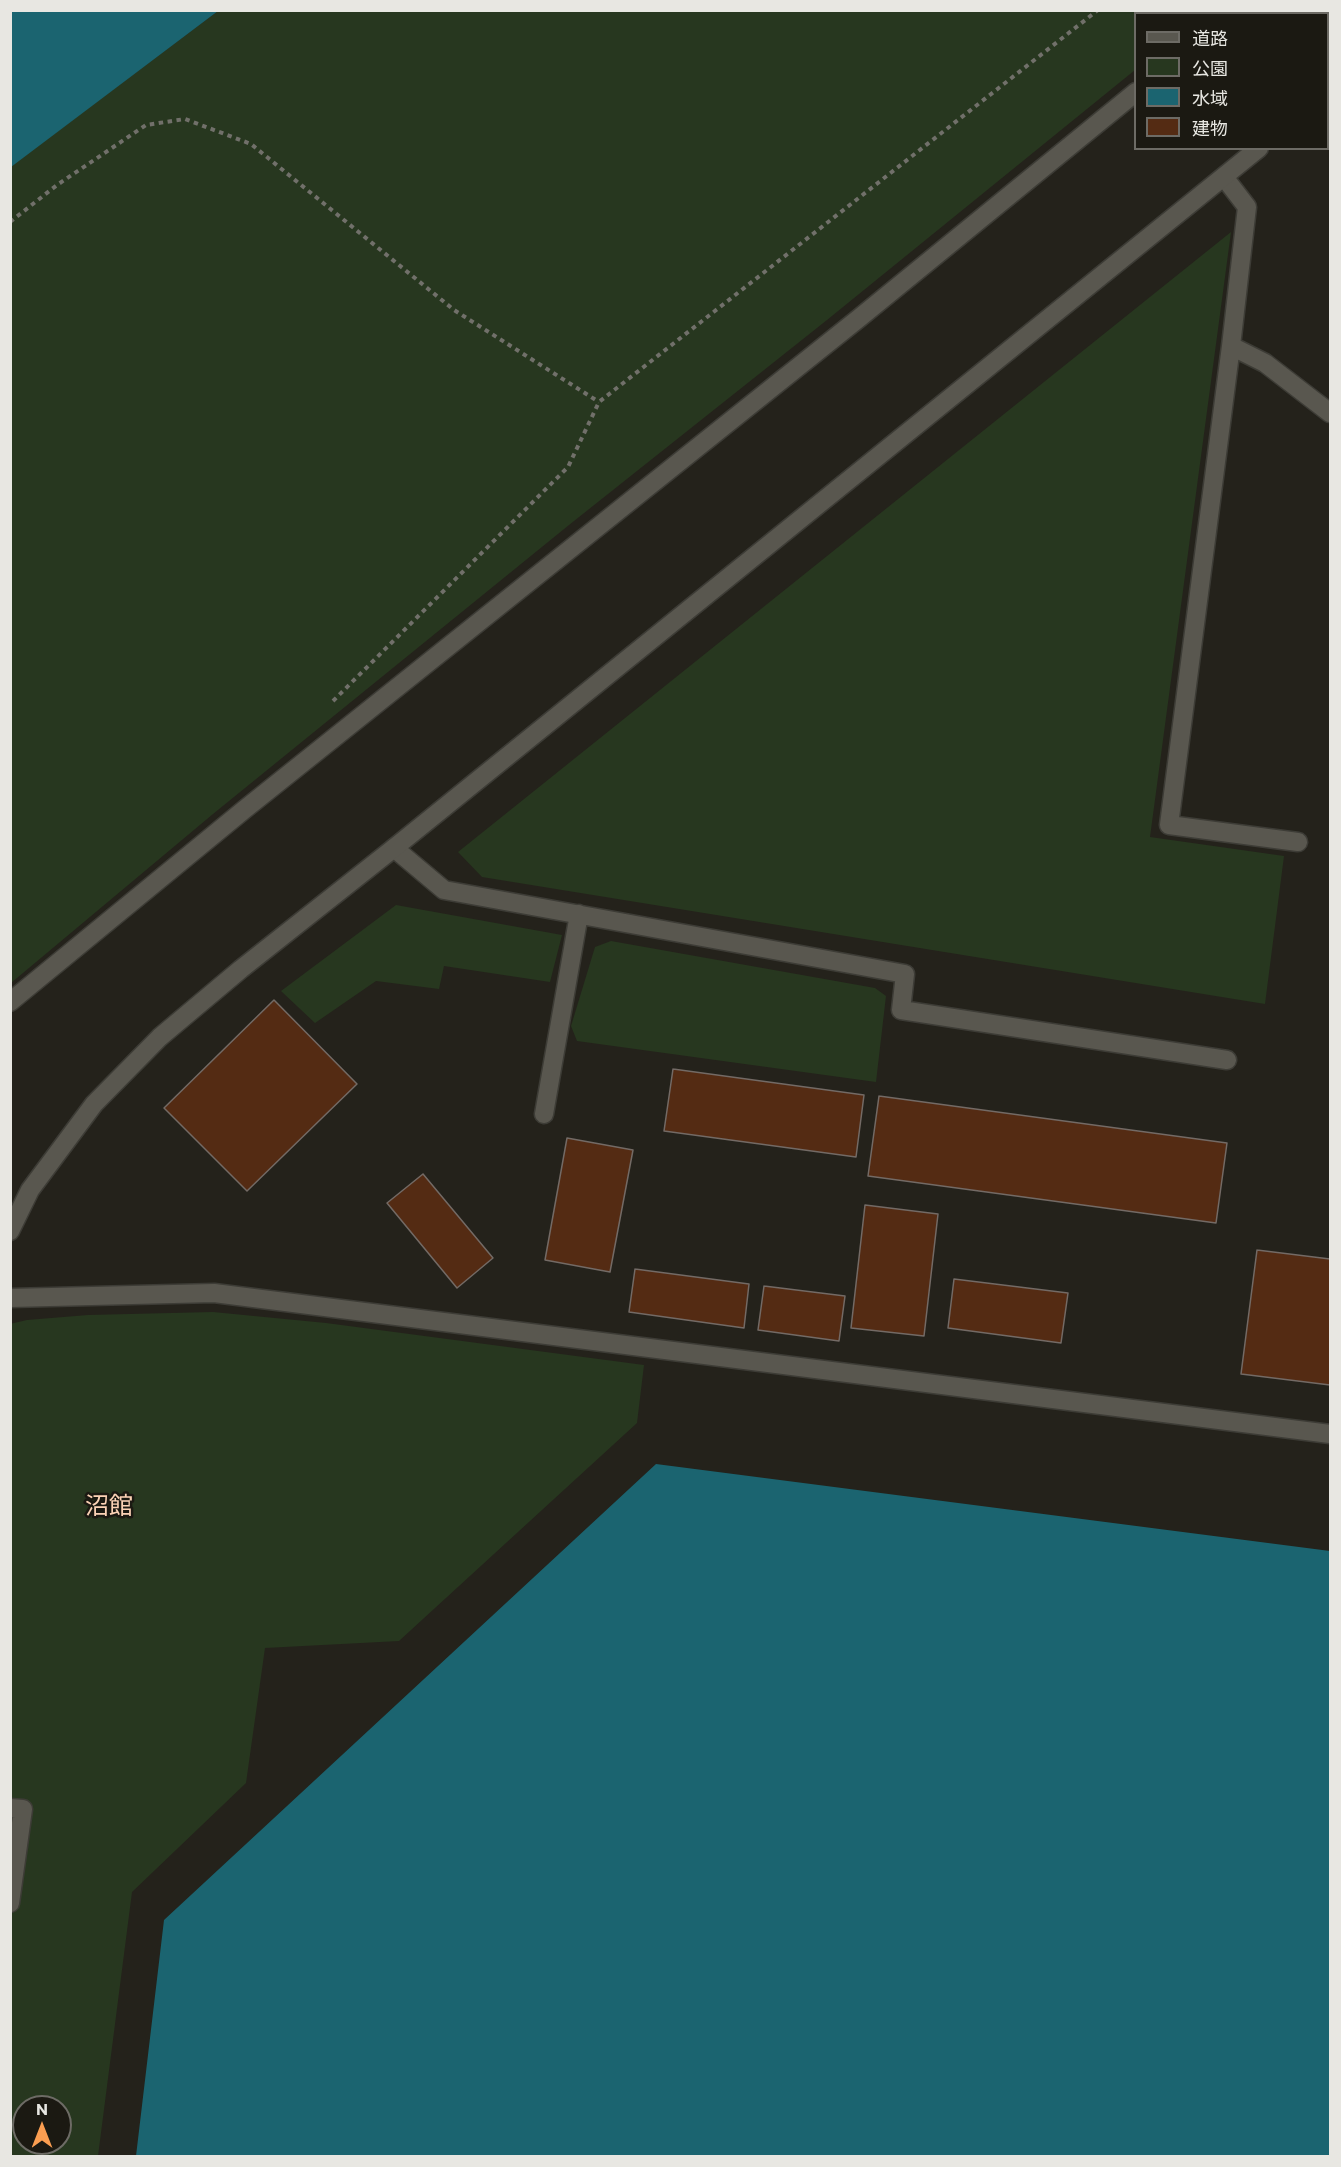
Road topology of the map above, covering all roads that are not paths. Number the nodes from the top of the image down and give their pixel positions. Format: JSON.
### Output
{"nodes":[{"id":1,"x":1134,"y":94,"type":"edge"},
{"id":2,"x":1257,"y":150,"type":"edge"},
{"id":3,"x":1224,"y":177,"type":"junction"},
{"id":4,"x":1232,"y":346,"type":"junction"},
{"id":5,"x":1330,"y":413,"type":"edge"},
{"id":6,"x":1298,"y":842,"type":"dead end"},
{"id":7,"x":394,"y":848,"type":"junction"},
{"id":8,"x":579,"y":914,"type":"junction"},
{"id":9,"x":10,"y":1002,"type":"edge"},
{"id":10,"x":1227,"y":1060,"type":"dead end"},
{"id":11,"x":544,"y":1114,"type":"dead end"},
{"id":12,"x":10,"y":1231,"type":"edge"},
{"id":13,"x":10,"y":1298,"type":"edge"},
{"id":14,"x":1330,"y":1434,"type":"edge"},
{"id":15,"x":10,"y":1808,"type":"edge"},
{"id":16,"x":10,"y":1904,"type":"edge"}],
"edges":[{"from":1,"to":9,"type":"street"},
{"from":2,"to":3,"type":"street"},
{"from":3,"to":4,"type":"street"},
{"from":3,"to":7,"type":"street"},
{"from":4,"to":5,"type":"street"},
{"from":4,"to":6,"type":"street"},
{"from":7,"to":8,"type":"street"},
{"from":7,"to":12,"type":"street"},
{"from":8,"to":10,"type":"street"},
{"from":8,"to":11,"type":"street"},
{"from":13,"to":14,"type":"street"},
{"from":15,"to":16,"type":"street"}]}
